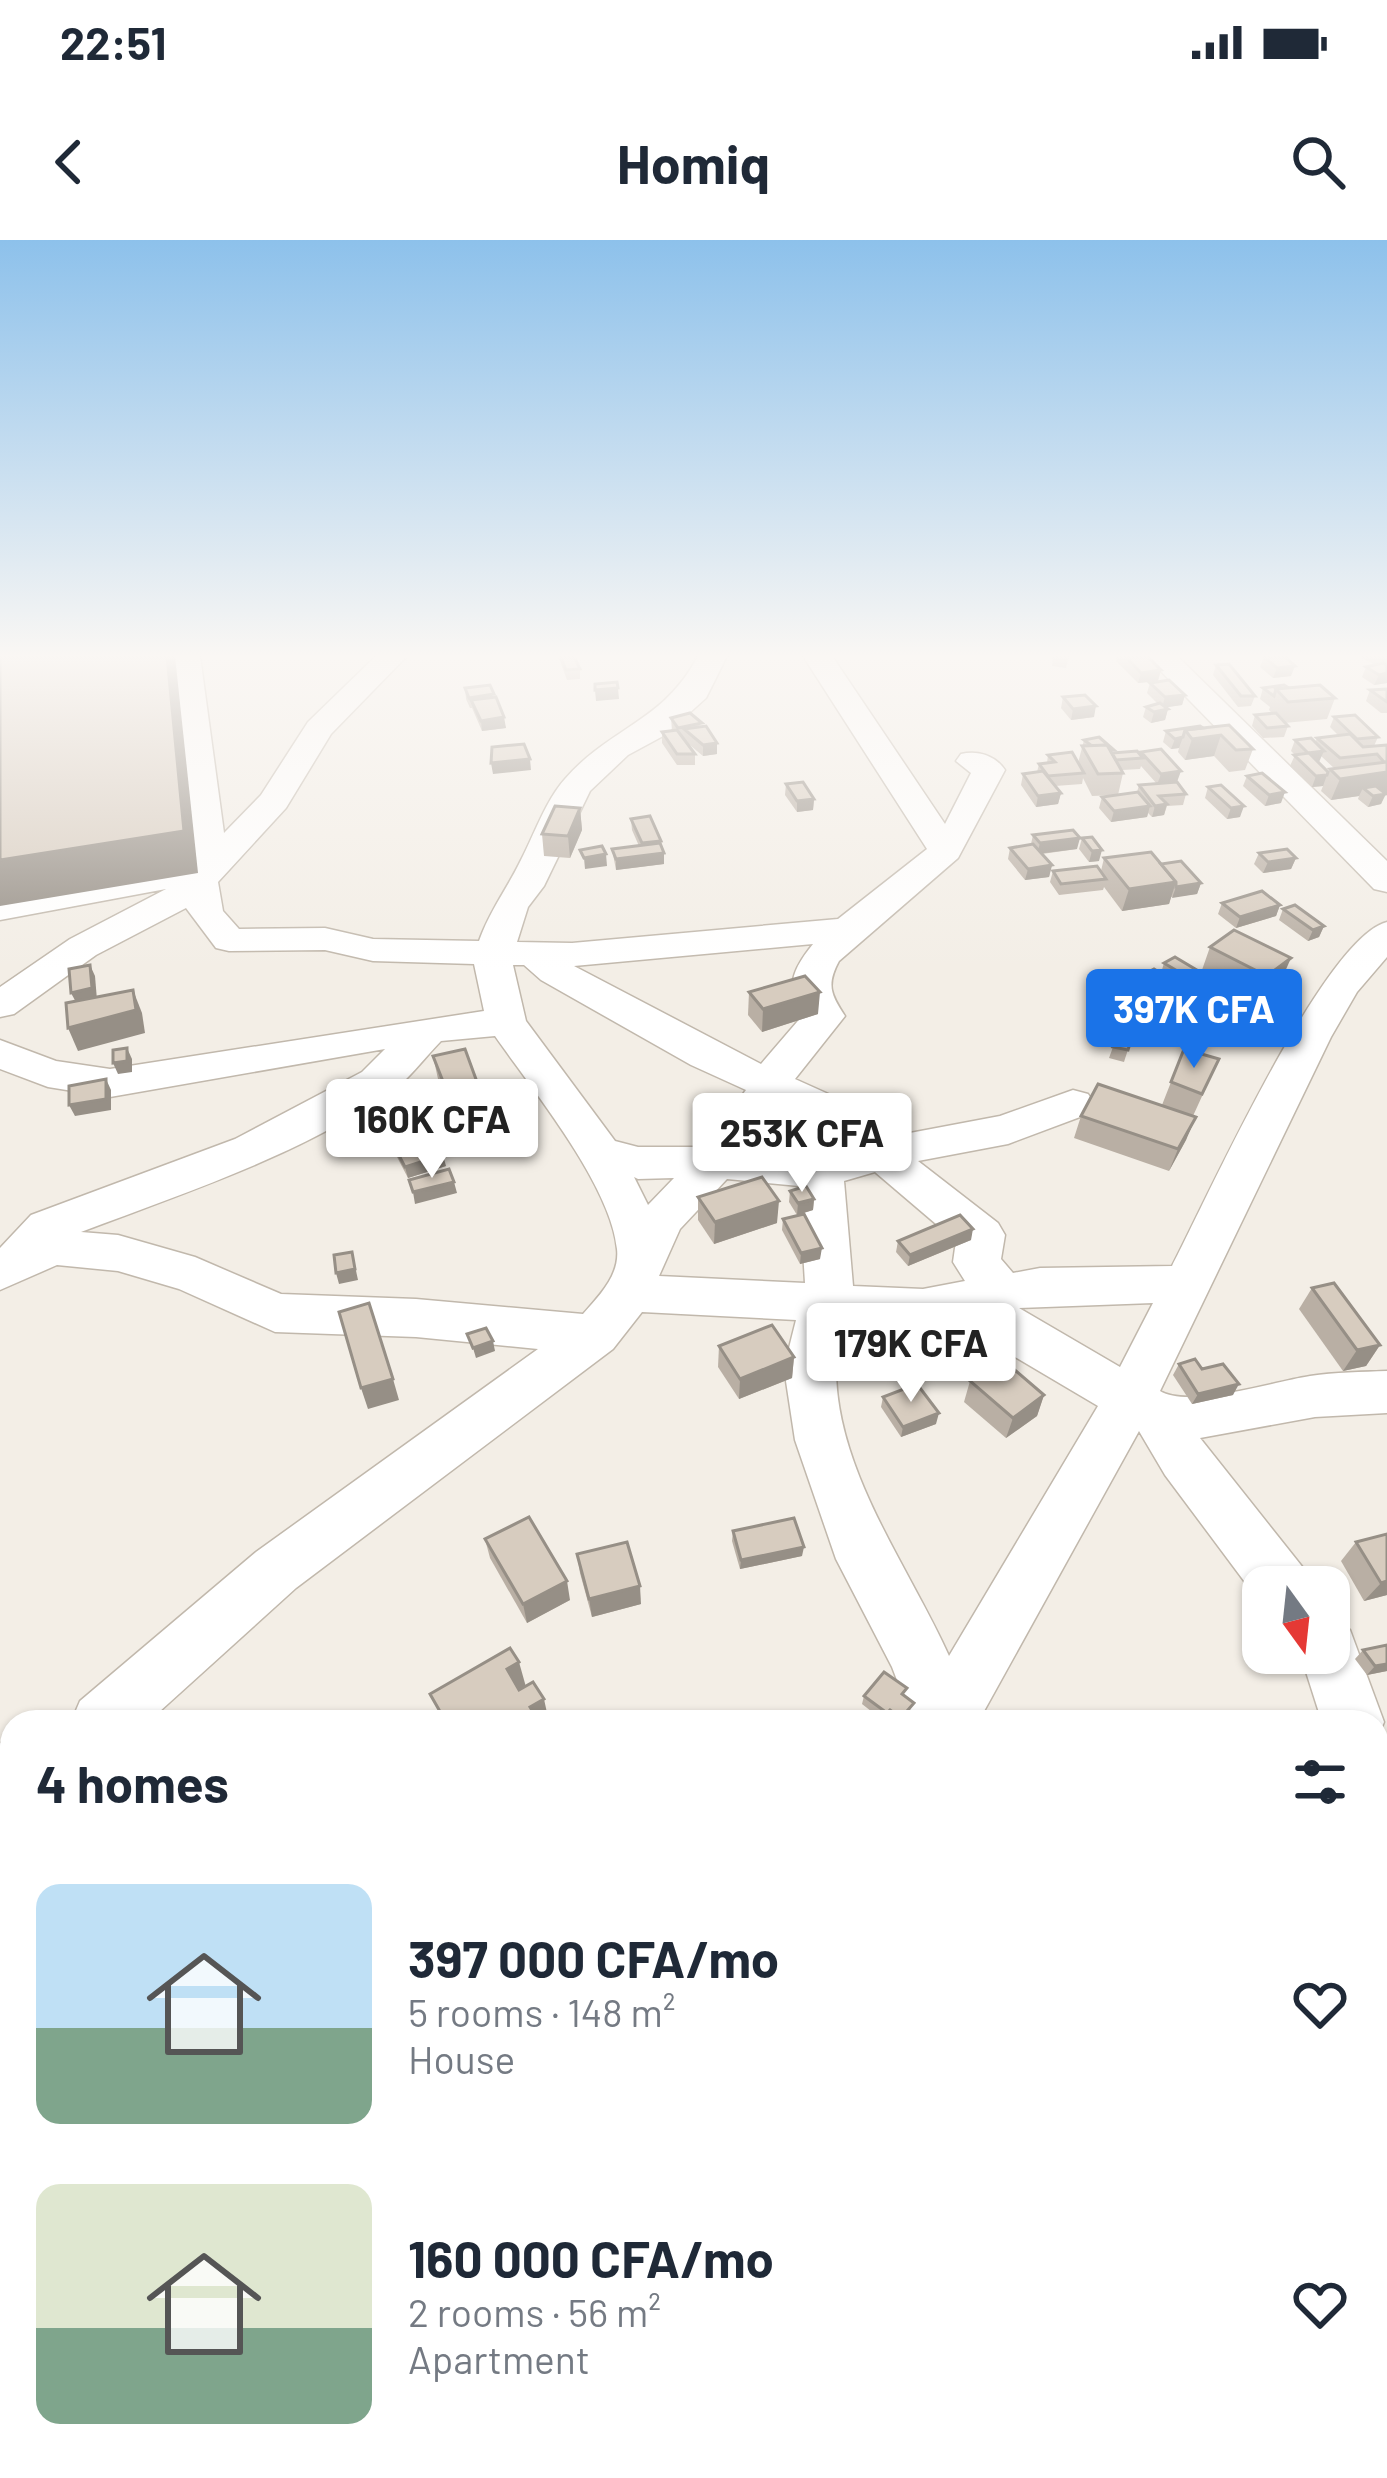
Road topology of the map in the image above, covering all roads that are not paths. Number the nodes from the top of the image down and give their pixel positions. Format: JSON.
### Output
{"nodes":[{"id":1,"x":198,"y":760,"type":"edge"},
{"id":2,"x":299,"y":760,"type":"edge"},
{"id":3,"x":607,"y":760,"type":"edge"},
{"id":4,"x":886,"y":760,"type":"edge"},
{"id":5,"x":1265,"y":760,"type":"edge"},
{"id":6,"x":972,"y":761,"type":"dead end"},
{"id":7,"x":946,"y":850,"type":"junction"},
{"id":8,"x":200,"y":876,"type":"junction"},
{"id":9,"x":1387,"y":881,"type":"edge"},
{"id":10,"x":0,"y":909,"type":"edge"},
{"id":11,"x":844,"y":930,"type":"junction"},
{"id":12,"x":1387,"y":933,"type":"edge"},
{"id":13,"x":514,"y":951,"type":"junction"},
{"id":14,"x":0,"y":1005,"type":"edge"},
{"id":15,"x":506,"y":1022,"type":"junction"},
{"id":16,"x":429,"y":1029,"type":"junction"},
{"id":17,"x":0,"y":1053,"type":"edge"},
{"id":18,"x":768,"y":1083,"type":"junction"},
{"id":19,"x":1073,"y":1104,"type":"dead end"},
{"id":20,"x":840,"y":1116,"type":"junction"},
{"id":21,"x":599,"y":1152,"type":"junction"},
{"id":22,"x":886,"y":1154,"type":"junction"},
{"id":23,"x":716,"y":1162,"type":"junction"},
{"id":24,"x":820,"y":1172,"type":"junction"},
{"id":25,"x":12,"y":1264,"type":"edge"},
{"id":26,"x":1190,"y":1284,"type":"junction"},
{"id":27,"x":622,"y":1294,"type":"junction"},
{"id":28,"x":981,"y":1296,"type":"junction"},
{"id":29,"x":828,"y":1307,"type":"junction"},
{"id":30,"x":1387,"y":1392,"type":"edge"},
{"id":31,"x":1146,"y":1409,"type":"junction"},
{"id":32,"x":1267,"y":1566,"type":"edge"},
{"id":33,"x":1337,"y":1674,"type":"edge"},
{"id":34,"x":116,"y":1710,"type":"edge"},
{"id":35,"x":940,"y":1710,"type":"edge"},
{"id":36,"x":952,"y":1710,"type":"edge"},
{"id":37,"x":1349,"y":1710,"type":"edge"}],
"edges":[{"from":1,"to":8,"type":"street"},
{"from":2,"to":8,"type":"street"},
{"from":3,"to":13,"type":"street"},
{"from":4,"to":7,"type":"street"},
{"from":5,"to":9,"type":"street"},
{"from":6,"to":7,"type":"street"},
{"from":7,"to":11,"type":"street"},
{"from":8,"to":10,"type":"street"},
{"from":8,"to":13,"type":"street"},
{"from":8,"to":14,"type":"street"},
{"from":11,"to":13,"type":"street"},
{"from":11,"to":18,"type":"street"},
{"from":12,"to":26,"type":"street"},
{"from":13,"to":15,"type":"street"},
{"from":13,"to":18,"type":"street"},
{"from":15,"to":16,"type":"street"},
{"from":15,"to":21,"type":"street"},
{"from":16,"to":17,"type":"street"},
{"from":16,"to":25,"type":"street"},
{"from":18,"to":20,"type":"street"},
{"from":18,"to":23,"type":"street"},
{"from":19,"to":22,"type":"street"},
{"from":20,"to":22,"type":"street"},
{"from":20,"to":24,"type":"street"},
{"from":21,"to":23,"type":"street"},
{"from":21,"to":27,"type":"street"},
{"from":22,"to":24,"type":"street"},
{"from":22,"to":28,"type":"street"},
{"from":23,"to":24,"type":"street"},
{"from":23,"to":27,"type":"street"},
{"from":24,"to":29,"type":"street"},
{"from":25,"to":27,"type":"street"},
{"from":26,"to":28,"type":"street"},
{"from":26,"to":31,"type":"street"},
{"from":27,"to":29,"type":"street"},
{"from":27,"to":34,"type":"street"},
{"from":28,"to":29,"type":"street"},
{"from":28,"to":31,"type":"street"},
{"from":29,"to":35,"type":"street"},
{"from":30,"to":31,"type":"street"},
{"from":31,"to":32,"type":"street"},
{"from":31,"to":36,"type":"street"},
{"from":33,"to":37,"type":"street"}]}
